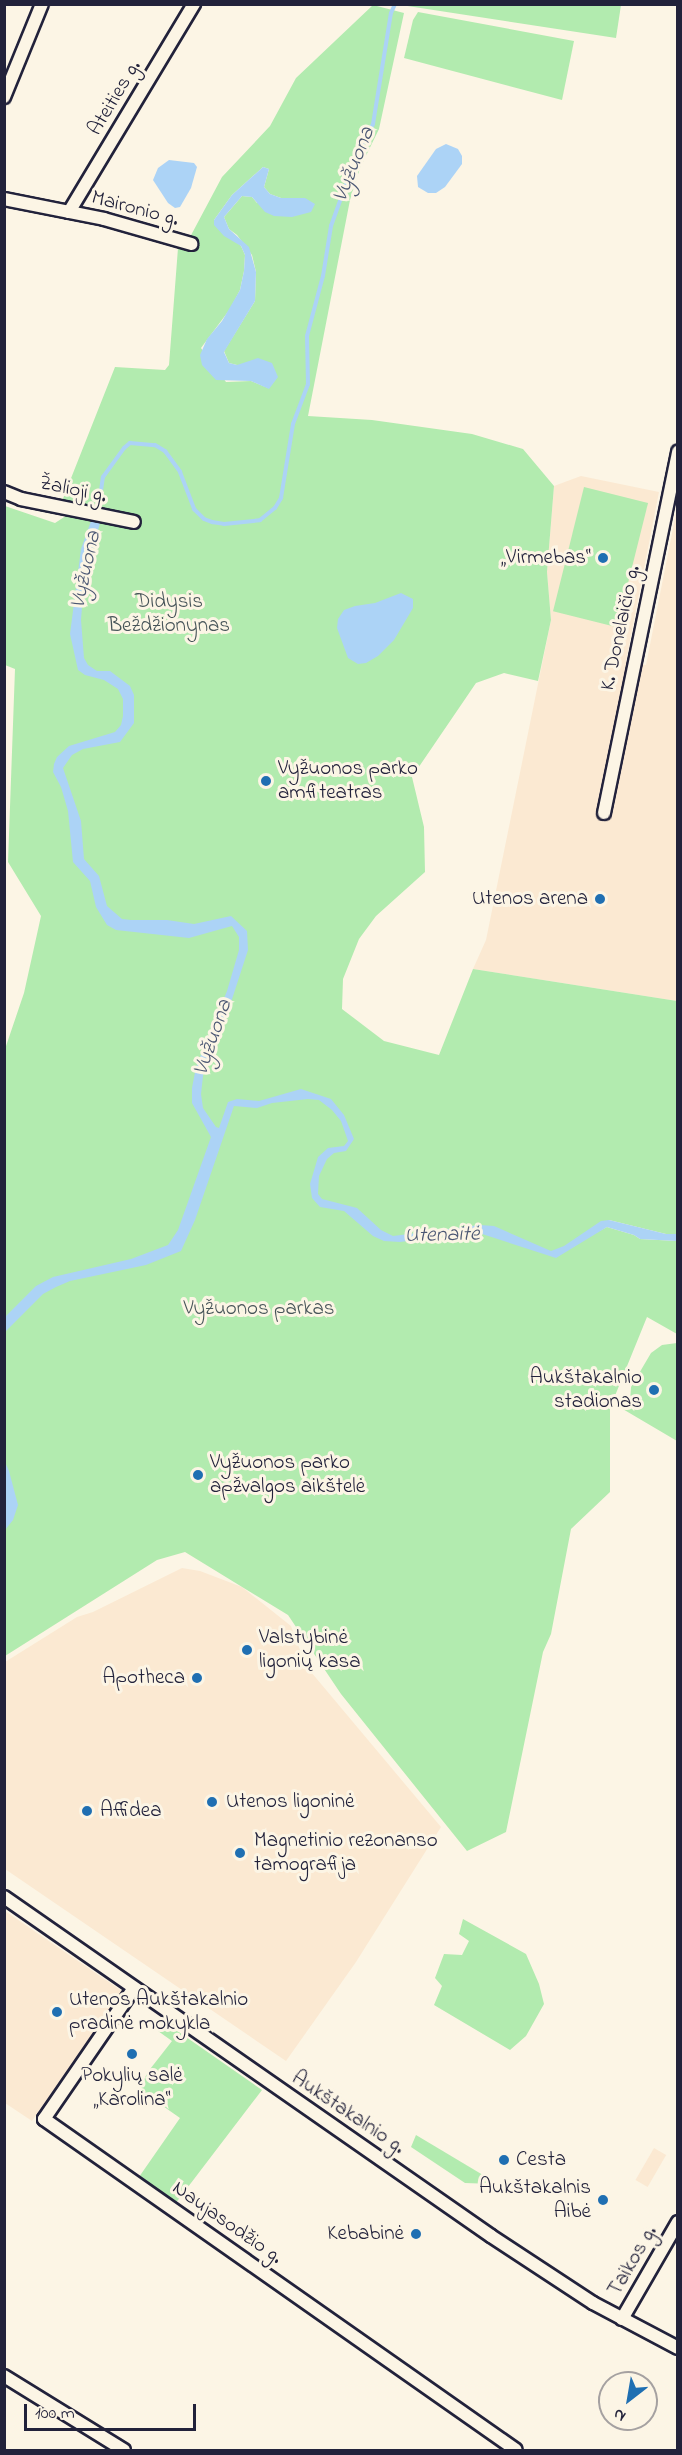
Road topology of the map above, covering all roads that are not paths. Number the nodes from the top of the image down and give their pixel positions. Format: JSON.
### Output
{"nodes":[{"id":1,"x":42,"y":4,"type":"edge"},
{"id":2,"x":194,"y":4,"type":"edge"},
{"id":3,"x":4,"y":97,"type":"edge"},
{"id":4,"x":4,"y":199,"type":"edge"},
{"id":5,"x":69,"y":212,"type":"junction"},
{"id":6,"x":191,"y":244,"type":"dead end"},
{"id":7,"x":678,"y":452,"type":"edge"},
{"id":8,"x":4,"y":492,"type":"edge"},
{"id":9,"x":134,"y":522,"type":"dead end"},
{"id":10,"x":604,"y":813,"type":"dead end"},
{"id":11,"x":4,"y":1897,"type":"edge"},
{"id":12,"x":134,"y":1988,"type":"junction"},
{"id":13,"x":678,"y":2222,"type":"edge"},
{"id":14,"x":622,"y":2319,"type":"junction"},
{"id":15,"x":678,"y":2348,"type":"edge"},
{"id":16,"x":4,"y":2376,"type":"edge"},
{"id":17,"x":124,"y":2451,"type":"edge"},
{"id":18,"x":516,"y":2451,"type":"edge"}],
"edges":[{"from":1,"to":3,"type":"street"},
{"from":2,"to":5,"type":"street","name":"Ateities g."},
{"from":4,"to":5,"type":"street","name":"Maironio g."},
{"from":5,"to":6,"type":"street","name":"Maironio g."},
{"from":7,"to":10,"type":"street","name":"K. Donelaičio g."},
{"from":8,"to":9,"type":"street","name":"Žalioji g."},
{"from":11,"to":12,"type":"street","name":"Aukštakalnio g."},
{"from":12,"to":14,"type":"street","name":"Aukštakalnio g."},
{"from":12,"to":18,"type":"street","name":"Naujasodžio g."},
{"from":13,"to":14,"type":"street","name":"Taikos g."},
{"from":14,"to":15,"type":"street","name":"Aukštakalnio g."},
{"from":16,"to":17,"type":"street"}]}
